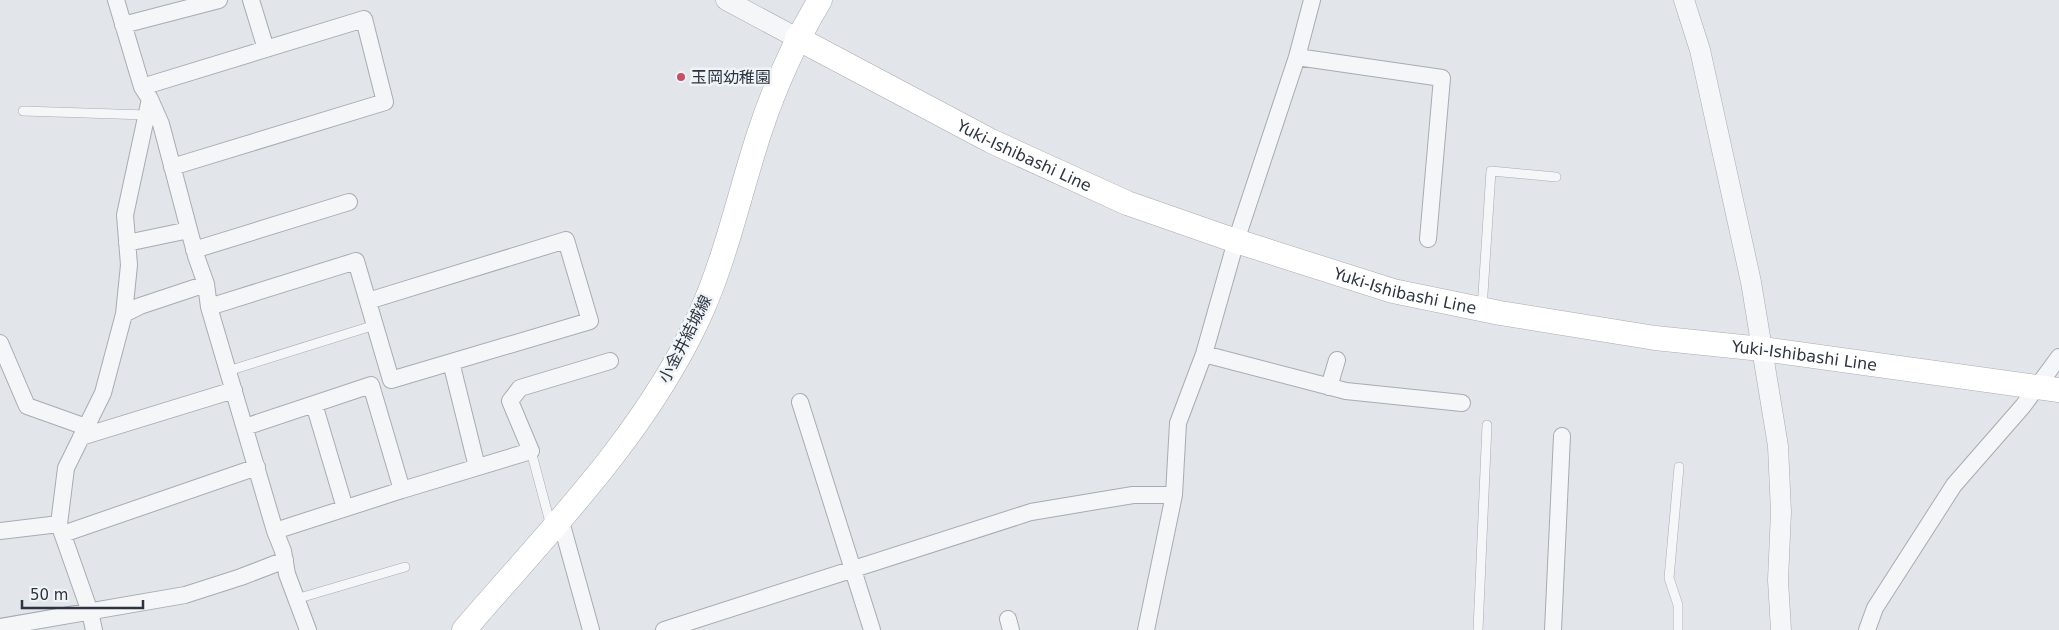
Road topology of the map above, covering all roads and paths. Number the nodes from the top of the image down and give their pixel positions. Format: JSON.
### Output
{"nodes":[{"id":1,"x":116,"y":0,"type":"edge"},
{"id":2,"x":219,"y":0,"type":"edge"},
{"id":3,"x":251,"y":0,"type":"edge"},
{"id":4,"x":726,"y":0,"type":"edge"},
{"id":5,"x":820,"y":0,"type":"edge"},
{"id":6,"x":1312,"y":0,"type":"edge"},
{"id":7,"x":1684,"y":0,"type":"edge"},
{"id":8,"x":123,"y":25,"type":"junction"},
{"id":9,"x":797,"y":38,"type":"junction"},
{"id":10,"x":266,"y":49,"type":"junction"},
{"id":11,"x":1297,"y":57,"type":"junction"},
{"id":12,"x":146,"y":101,"type":"junction"},
{"id":13,"x":24,"y":111,"type":"dead end"},
{"id":14,"x":172,"y":167,"type":"junction"},
{"id":15,"x":1556,"y":177,"type":"dead end"},
{"id":16,"x":349,"y":202,"type":"dead end"},
{"id":17,"x":189,"y":230,"type":"junction"},
{"id":18,"x":1428,"y":239,"type":"dead end"},
{"id":19,"x":1236,"y":241,"type":"junction"},
{"id":20,"x":127,"y":243,"type":"junction"},
{"id":21,"x":194,"y":250,"type":"junction"},
{"id":22,"x":206,"y":284,"type":"junction"},
{"id":23,"x":368,"y":301,"type":"junction"},
{"id":24,"x":209,"y":306,"type":"junction"},
{"id":25,"x":1482,"y":309,"type":"junction"},
{"id":26,"x":124,"y":314,"type":"junction"},
{"id":27,"x":375,"y":325,"type":"junction"},
{"id":28,"x":0,"y":343,"type":"edge"},
{"id":29,"x":1762,"y":350,"type":"junction"},
{"id":30,"x":1204,"y":354,"type":"junction"},
{"id":31,"x":2059,"y":357,"type":"edge"},
{"id":32,"x":1337,"y":360,"type":"dead end"},
{"id":33,"x":452,"y":362,"type":"junction"},
{"id":34,"x":610,"y":362,"type":"dead end"},
{"id":35,"x":228,"y":371,"type":"junction"},
{"id":36,"x":1329,"y":387,"type":"junction"},
{"id":37,"x":2048,"y":389,"type":"edge"},
{"id":38,"x":234,"y":390,"type":"junction"},
{"id":39,"x":800,"y":402,"type":"dead end"},
{"id":40,"x":1462,"y":403,"type":"dead end"},
{"id":41,"x":314,"y":404,"type":"junction"},
{"id":42,"x":1487,"y":425,"type":"dead end"},
{"id":43,"x":245,"y":427,"type":"junction"},
{"id":44,"x":84,"y":432,"type":"junction"},
{"id":45,"x":1562,"y":436,"type":"dead end"},
{"id":46,"x":531,"y":451,"type":"junction"},
{"id":47,"x":257,"y":467,"type":"junction"},
{"id":48,"x":477,"y":467,"type":"junction"},
{"id":49,"x":1679,"y":467,"type":"dead end"},
{"id":50,"x":402,"y":490,"type":"junction"},
{"id":51,"x":1174,"y":495,"type":"junction"},
{"id":52,"x":345,"y":508,"type":"junction"},
{"id":53,"x":556,"y":523,"type":"junction"},
{"id":54,"x":61,"y":529,"type":"junction"},
{"id":55,"x":0,"y":531,"type":"edge"},
{"id":56,"x":275,"y":531,"type":"junction"},
{"id":57,"x":285,"y":560,"type":"junction"},
{"id":58,"x":405,"y":567,"type":"dead end"},
{"id":59,"x":854,"y":569,"type":"junction"},
{"id":60,"x":296,"y":599,"type":"junction"},
{"id":61,"x":90,"y":612,"type":"junction"},
{"id":62,"x":0,"y":626,"type":"edge"},
{"id":63,"x":94,"y":630,"type":"edge"},
{"id":64,"x":308,"y":630,"type":"edge"},
{"id":65,"x":464,"y":630,"type":"edge"},
{"id":66,"x":592,"y":630,"type":"edge"},
{"id":67,"x":664,"y":630,"type":"edge"},
{"id":68,"x":872,"y":630,"type":"edge"},
{"id":69,"x":1146,"y":630,"type":"edge"},
{"id":70,"x":1478,"y":630,"type":"edge"},
{"id":71,"x":1553,"y":630,"type":"edge"},
{"id":72,"x":1678,"y":630,"type":"edge"},
{"id":73,"x":1781,"y":630,"type":"edge"},
{"id":74,"x":1866,"y":630,"type":"edge"}],
"edges":[{"from":1,"to":8,"type":"street"},
{"from":2,"to":8,"type":"street"},
{"from":3,"to":10,"type":"street"},
{"from":4,"to":9,"type":"street"},
{"from":5,"to":9,"type":"main road","name":"小金井結城線"},
{"from":6,"to":11,"type":"street"},
{"from":7,"to":29,"type":"street"},
{"from":8,"to":12,"type":"street"},
{"from":9,"to":19,"type":"main road","name":"Yuki-Ishibashi Line"},
{"from":9,"to":53,"type":"main road","name":"小金井結城線"},
{"from":10,"to":12,"type":"street"},
{"from":10,"to":14,"type":"street"},
{"from":11,"to":18,"type":"street"},
{"from":11,"to":19,"type":"street"},
{"from":12,"to":13,"type":"lane"},
{"from":12,"to":14,"type":"street"},
{"from":12,"to":20,"type":"street"},
{"from":14,"to":17,"type":"street"},
{"from":15,"to":25,"type":"lane"},
{"from":16,"to":21,"type":"street"},
{"from":17,"to":20,"type":"street"},
{"from":17,"to":21,"type":"street"},
{"from":19,"to":25,"type":"main road","name":"Yuki-Ishibashi Line"},
{"from":19,"to":30,"type":"street"},
{"from":20,"to":26,"type":"street"},
{"from":21,"to":22,"type":"street"},
{"from":22,"to":24,"type":"street"},
{"from":22,"to":26,"type":"street"},
{"from":23,"to":24,"type":"street"},
{"from":23,"to":27,"type":"street"},
{"from":23,"to":33,"type":"street"},
{"from":24,"to":35,"type":"street"},
{"from":25,"to":29,"type":"main road","name":"Yuki-Ishibashi Line"},
{"from":26,"to":44,"type":"street"},
{"from":27,"to":33,"type":"street"},
{"from":27,"to":35,"type":"lane"},
{"from":28,"to":44,"type":"street"},
{"from":29,"to":37,"type":"main road","name":"Yuki-Ishibashi Line"},
{"from":29,"to":73,"type":"street"},
{"from":30,"to":36,"type":"street"},
{"from":30,"to":51,"type":"street"},
{"from":31,"to":37,"type":"street"},
{"from":32,"to":36,"type":"street"},
{"from":33,"to":48,"type":"street"},
{"from":34,"to":46,"type":"street"},
{"from":35,"to":38,"type":"street"},
{"from":36,"to":40,"type":"street"},
{"from":37,"to":74,"type":"street"},
{"from":38,"to":43,"type":"street"},
{"from":38,"to":44,"type":"street"},
{"from":39,"to":59,"type":"street"},
{"from":41,"to":43,"type":"street"},
{"from":41,"to":50,"type":"street"},
{"from":41,"to":52,"type":"street"},
{"from":42,"to":70,"type":"lane"},
{"from":43,"to":47,"type":"street"},
{"from":44,"to":54,"type":"street"},
{"from":45,"to":71,"type":"street"},
{"from":46,"to":48,"type":"street"},
{"from":46,"to":53,"type":"lane"},
{"from":47,"to":54,"type":"street"},
{"from":47,"to":56,"type":"street"},
{"from":48,"to":50,"type":"street"},
{"from":49,"to":72,"type":"lane"},
{"from":50,"to":52,"type":"street"},
{"from":51,"to":59,"type":"street"},
{"from":51,"to":69,"type":"street"},
{"from":52,"to":56,"type":"street"},
{"from":53,"to":65,"type":"main road","name":"小金井結城線"},
{"from":53,"to":66,"type":"street"},
{"from":54,"to":55,"type":"street"},
{"from":54,"to":61,"type":"street"},
{"from":56,"to":57,"type":"street"},
{"from":57,"to":60,"type":"street"},
{"from":57,"to":61,"type":"street"},
{"from":58,"to":60,"type":"lane"},
{"from":59,"to":67,"type":"street"},
{"from":59,"to":68,"type":"street"},
{"from":60,"to":64,"type":"street"},
{"from":61,"to":62,"type":"street"},
{"from":61,"to":63,"type":"street"}]}
